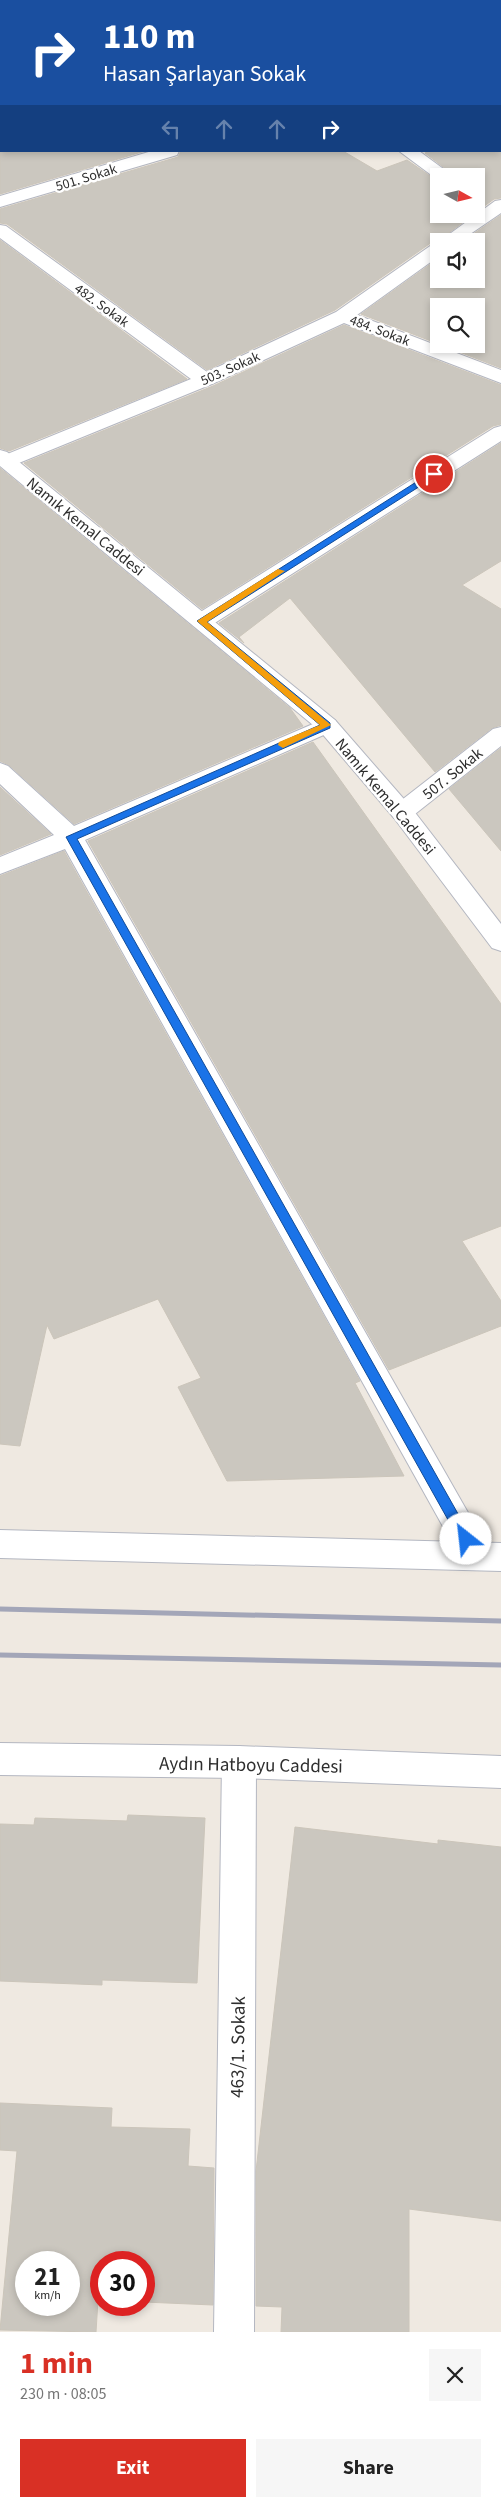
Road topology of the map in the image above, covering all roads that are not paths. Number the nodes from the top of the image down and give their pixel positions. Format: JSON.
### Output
{"nodes":[{"id":1,"x":168,"y":152,"type":"edge"},
{"id":2,"x":408,"y":152,"type":"edge"},
{"id":3,"x":432,"y":168,"type":"edge"},
{"id":4,"x":0,"y":202,"type":"edge"},
{"id":5,"x":485,"y":202,"type":"edge"},
{"id":6,"x":498,"y":209,"type":"edge"},
{"id":7,"x":0,"y":230,"type":"edge"},
{"id":8,"x":461,"y":233,"type":"edge"},
{"id":9,"x":430,"y":254,"type":"edge"},
{"id":10,"x":343,"y":316,"type":"junction"},
{"id":11,"x":501,"y":377,"type":"edge"},
{"id":12,"x":205,"y":380,"type":"junction"},
{"id":13,"x":501,"y":432,"type":"edge"},
{"id":14,"x":3,"y":459,"type":"edge"},
{"id":15,"x":202,"y":621,"type":"junction"},
{"id":16,"x":327,"y":725,"type":"junction"},
{"id":17,"x":501,"y":734,"type":"edge"},
{"id":18,"x":0,"y":771,"type":"edge"},
{"id":19,"x":402,"y":812,"type":"junction"},
{"id":20,"x":71,"y":837,"type":"junction"},
{"id":21,"x":0,"y":866,"type":"edge"},
{"id":22,"x":501,"y":942,"type":"edge"},
{"id":23,"x":0,"y":1544,"type":"edge"},
{"id":24,"x":488,"y":1556,"type":"edge"},
{"id":25,"x":0,"y":1759,"type":"edge"},
{"id":26,"x":239,"y":1762,"type":"junction"},
{"id":27,"x":501,"y":1772,"type":"edge"},
{"id":28,"x":234,"y":2332,"type":"edge"}],
"edges":[{"from":1,"to":4,"type":"street","name":"501. Sokak"},
{"from":2,"to":3,"type":"street"},
{"from":5,"to":6,"type":"street"},
{"from":6,"to":8,"type":"street"},
{"from":7,"to":12,"type":"street","name":"482. Sokak"},
{"from":9,"to":10,"type":"street","name":"503. Sokak"},
{"from":10,"to":11,"type":"street","name":"484. Sokak"},
{"from":10,"to":12,"type":"street","name":"503. Sokak"},
{"from":12,"to":14,"type":"street","name":"503. Sokak"},
{"from":13,"to":15,"type":"street"},
{"from":14,"to":15,"type":"street","name":"Namık Kemal Caddesi"},
{"from":15,"to":16,"type":"street","name":"Namık Kemal Caddesi"},
{"from":16,"to":19,"type":"street","name":"Namık Kemal Caddesi"},
{"from":16,"to":20,"type":"street"},
{"from":17,"to":19,"type":"street","name":"507. Sokak"},
{"from":18,"to":20,"type":"street"},
{"from":19,"to":22,"type":"street","name":"Namık Kemal Caddesi"},
{"from":20,"to":21,"type":"street"},
{"from":20,"to":24,"type":"street"},
{"from":23,"to":24,"type":"street"},
{"from":25,"to":26,"type":"street","name":"Aydın Hatboyu Caddesi"},
{"from":26,"to":27,"type":"street","name":"Aydın Hatboyu Caddesi"},
{"from":26,"to":28,"type":"street","name":"463/1. Sokak"}]}
